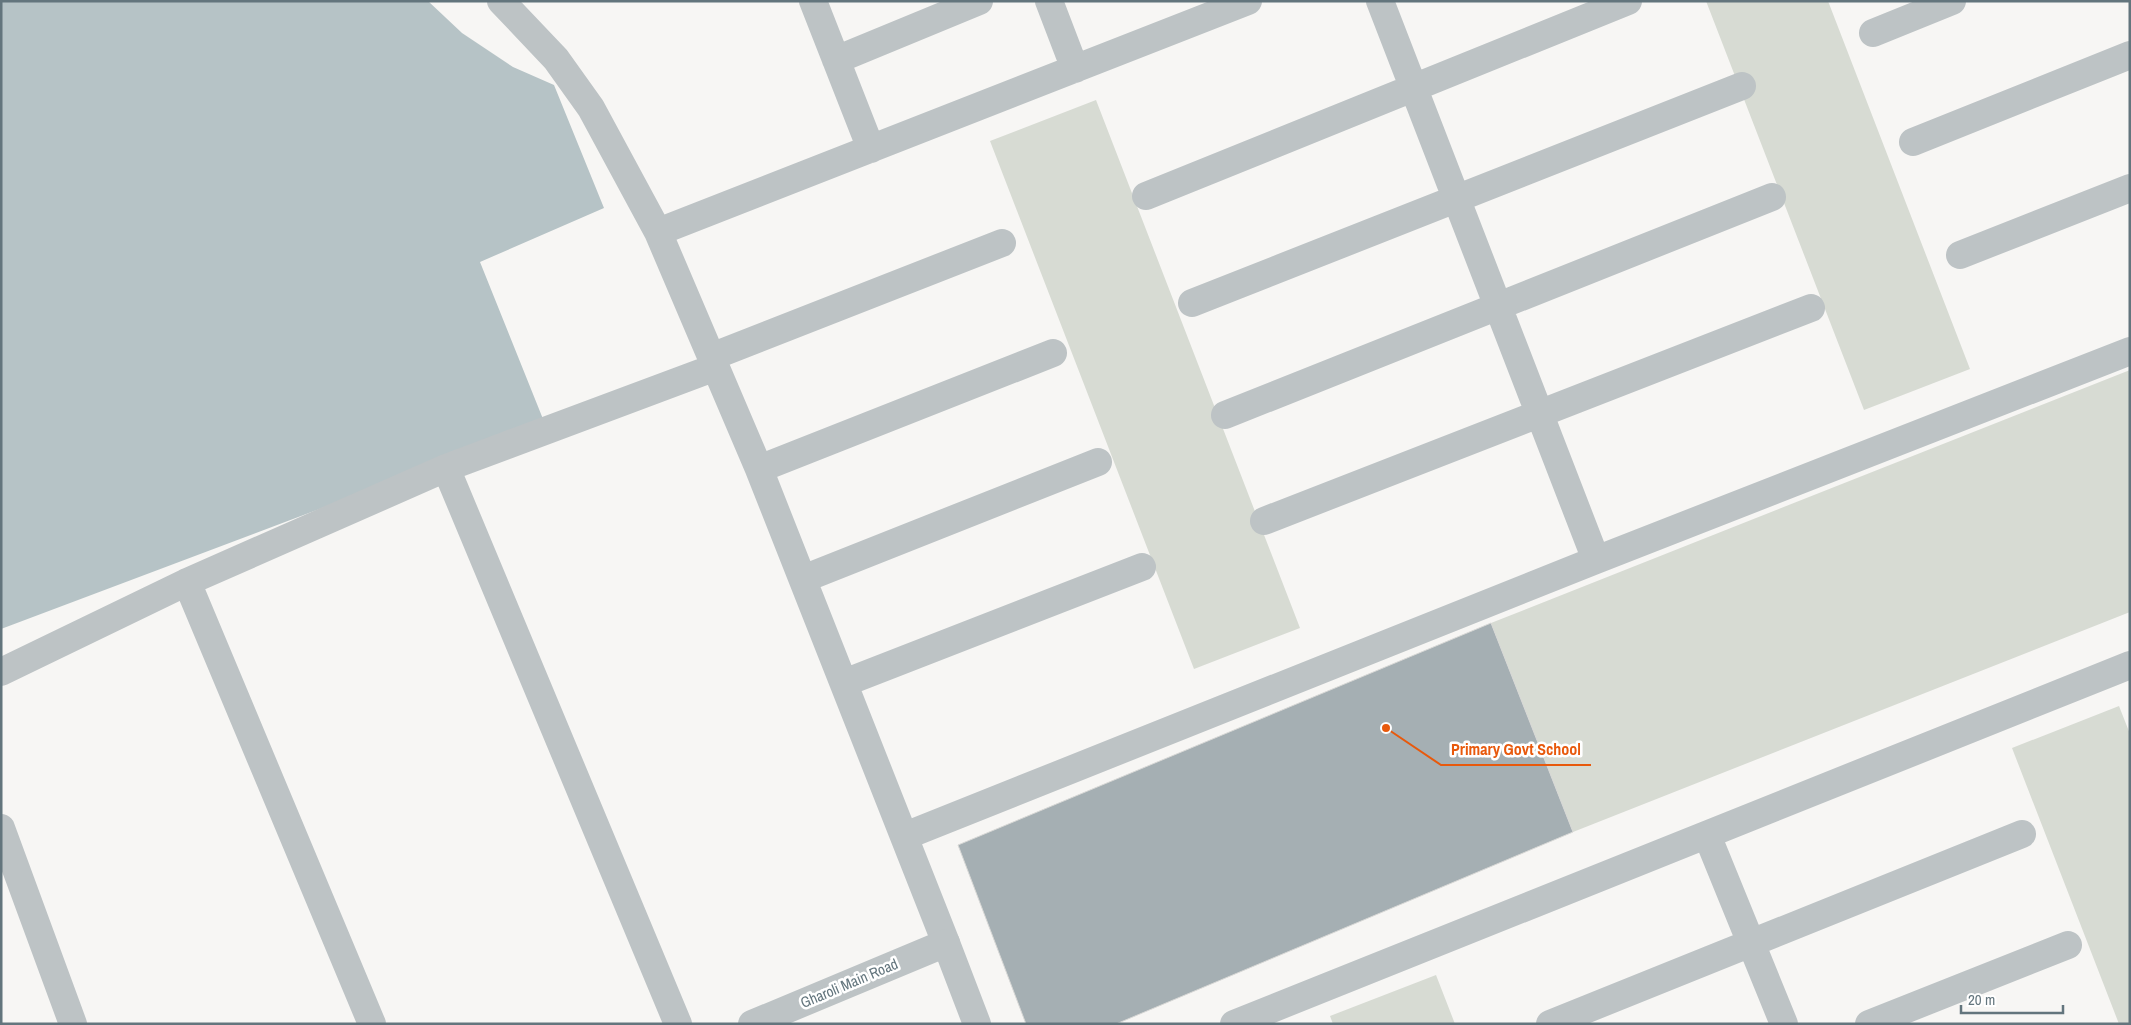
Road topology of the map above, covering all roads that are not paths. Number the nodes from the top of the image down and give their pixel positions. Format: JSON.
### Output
{"nodes":[{"id":1,"x":500,"y":1,"type":"edge"},
{"id":2,"x":813,"y":1,"type":"edge"},
{"id":3,"x":979,"y":1,"type":"edge"},
{"id":4,"x":1049,"y":1,"type":"edge"},
{"id":5,"x":1248,"y":1,"type":"edge"},
{"id":6,"x":1380,"y":1,"type":"edge"},
{"id":7,"x":1628,"y":1,"type":"edge"},
{"id":8,"x":1952,"y":1,"type":"edge"},
{"id":9,"x":1873,"y":32,"type":"dead end"},
{"id":10,"x":2130,"y":55,"type":"edge"},
{"id":11,"x":836,"y":60,"type":"junction"},
{"id":12,"x":1075,"y":70,"type":"junction"},
{"id":13,"x":1742,"y":86,"type":"dead end"},
{"id":14,"x":1414,"y":88,"type":"junction"},
{"id":15,"x":1912,"y":142,"type":"dead end"},
{"id":16,"x":871,"y":149,"type":"junction"},
{"id":17,"x":2130,"y":188,"type":"edge"},
{"id":18,"x":1146,"y":196,"type":"dead end"},
{"id":19,"x":1772,"y":197,"type":"dead end"},
{"id":20,"x":1457,"y":199,"type":"junction"},
{"id":21,"x":658,"y":232,"type":"junction"},
{"id":22,"x":1002,"y":243,"type":"dead end"},
{"id":23,"x":1960,"y":255,"type":"dead end"},
{"id":24,"x":1192,"y":303,"type":"dead end"},
{"id":25,"x":1498,"y":306,"type":"junction"},
{"id":26,"x":1811,"y":308,"type":"dead end"},
{"id":27,"x":2130,"y":351,"type":"edge"},
{"id":28,"x":1053,"y":353,"type":"dead end"},
{"id":29,"x":714,"y":362,"type":"junction"},
{"id":30,"x":1540,"y":414,"type":"junction"},
{"id":31,"x":1225,"y":415,"type":"dead end"},
{"id":32,"x":1098,"y":462,"type":"dead end"},
{"id":33,"x":446,"y":468,"type":"junction"},
{"id":34,"x":759,"y":469,"type":"junction"},
{"id":35,"x":1264,"y":521,"type":"dead end"},
{"id":36,"x":1596,"y":560,"type":"junction"},
{"id":37,"x":1142,"y":567,"type":"dead end"},
{"id":38,"x":803,"y":579,"type":"junction"},
{"id":39,"x":188,"y":582,"type":"junction"},
{"id":40,"x":2130,"y":665,"type":"edge"},
{"id":41,"x":1,"y":672,"type":"edge"},
{"id":42,"x":844,"y":683,"type":"junction"},
{"id":43,"x":1,"y":828,"type":"edge"},
{"id":44,"x":2022,"y":834,"type":"dead end"},
{"id":45,"x":1707,"y":835,"type":"junction"},
{"id":46,"x":905,"y":836,"type":"junction"},
{"id":47,"x":946,"y":942,"type":"junction"},
{"id":48,"x":1751,"y":943,"type":"junction"},
{"id":49,"x":2068,"y":946,"type":"dead end"},
{"id":50,"x":73,"y":1024,"type":"edge"},
{"id":51,"x":372,"y":1024,"type":"edge"},
{"id":52,"x":678,"y":1024,"type":"edge"},
{"id":53,"x":752,"y":1024,"type":"edge"},
{"id":54,"x":977,"y":1024,"type":"edge"},
{"id":55,"x":1234,"y":1024,"type":"edge"},
{"id":56,"x":1550,"y":1024,"type":"edge"},
{"id":57,"x":1784,"y":1024,"type":"edge"},
{"id":58,"x":1869,"y":1024,"type":"edge"}],
"edges":[{"from":1,"to":21,"type":"street"},
{"from":2,"to":11,"type":"street"},
{"from":3,"to":11,"type":"street"},
{"from":4,"to":12,"type":"street"},
{"from":5,"to":12,"type":"street"},
{"from":6,"to":14,"type":"street"},
{"from":7,"to":14,"type":"street"},
{"from":8,"to":9,"type":"street"},
{"from":10,"to":15,"type":"street"},
{"from":11,"to":16,"type":"street"},
{"from":12,"to":16,"type":"street"},
{"from":13,"to":20,"type":"street"},
{"from":14,"to":18,"type":"street"},
{"from":14,"to":20,"type":"street"},
{"from":16,"to":21,"type":"street"},
{"from":17,"to":23,"type":"street"},
{"from":19,"to":25,"type":"street"},
{"from":20,"to":24,"type":"street"},
{"from":20,"to":25,"type":"street"},
{"from":21,"to":29,"type":"street"},
{"from":22,"to":29,"type":"street"},
{"from":25,"to":30,"type":"street"},
{"from":25,"to":31,"type":"street"},
{"from":26,"to":30,"type":"street"},
{"from":27,"to":36,"type":"street"},
{"from":28,"to":34,"type":"street"},
{"from":29,"to":33,"type":"street"},
{"from":29,"to":34,"type":"street"},
{"from":30,"to":35,"type":"street"},
{"from":30,"to":36,"type":"street"},
{"from":32,"to":38,"type":"street"},
{"from":33,"to":39,"type":"street"},
{"from":33,"to":52,"type":"street"},
{"from":34,"to":38,"type":"street"},
{"from":36,"to":46,"type":"street"},
{"from":37,"to":42,"type":"street"},
{"from":38,"to":42,"type":"street"},
{"from":39,"to":41,"type":"street"},
{"from":39,"to":51,"type":"street"},
{"from":40,"to":45,"type":"street"},
{"from":42,"to":46,"type":"street"},
{"from":43,"to":50,"type":"street"},
{"from":44,"to":48,"type":"street"},
{"from":45,"to":48,"type":"street"},
{"from":45,"to":55,"type":"street"},
{"from":46,"to":47,"type":"street"},
{"from":47,"to":53,"type":"street","name":"Gharoli Main Road"},
{"from":47,"to":54,"type":"street"},
{"from":48,"to":56,"type":"street"},
{"from":48,"to":57,"type":"street"},
{"from":49,"to":58,"type":"street"}]}
